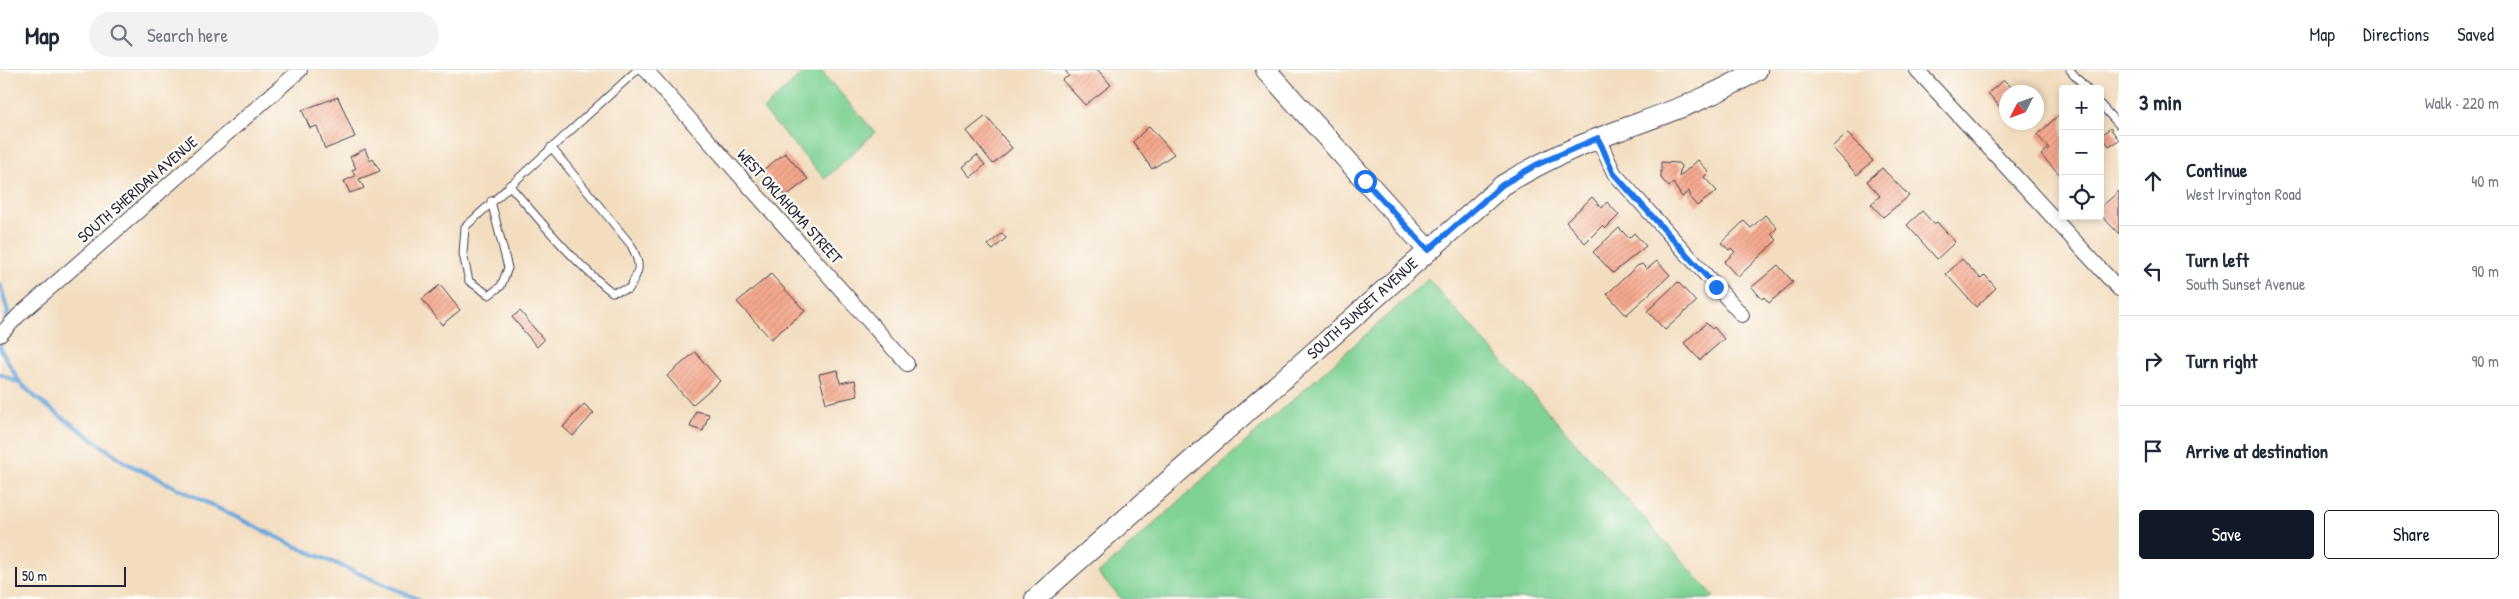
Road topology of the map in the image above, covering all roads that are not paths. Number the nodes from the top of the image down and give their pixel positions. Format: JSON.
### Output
{"nodes":[{"id":1,"x":300,"y":70,"type":"edge"},
{"id":2,"x":637,"y":70,"type":"edge"},
{"id":3,"x":646,"y":70,"type":"edge"},
{"id":4,"x":1266,"y":70,"type":"edge"},
{"id":5,"x":1757,"y":70,"type":"edge"},
{"id":6,"x":1917,"y":70,"type":"edge"},
{"id":7,"x":2070,"y":70,"type":"edge"},
{"id":8,"x":2083,"y":85,"type":"edge"},
{"id":9,"x":2104,"y":108,"type":"edge"},
{"id":10,"x":2119,"y":125,"type":"edge"},
{"id":11,"x":1598,"y":138,"type":"junction"},
{"id":12,"x":551,"y":147,"type":"junction"},
{"id":13,"x":509,"y":185,"type":"junction"},
{"id":14,"x":491,"y":201,"type":"junction"},
{"id":15,"x":1428,"y":250,"type":"junction"},
{"id":16,"x":2119,"y":289,"type":"edge"},
{"id":17,"x":1742,"y":315,"type":"dead end"},
{"id":18,"x":0,"y":335,"type":"edge"},
{"id":19,"x":907,"y":364,"type":"dead end"},
{"id":20,"x":1035,"y":599,"type":"edge"}],
"edges":[{"from":1,"to":18,"type":"street","name":"SOUTH SHERIDAN AVENUE"},
{"from":2,"to":12,"type":"lane"},
{"from":3,"to":19,"type":"street","name":"WEST OKLAHOMA STREET"},
{"from":4,"to":15,"type":"street"},
{"from":5,"to":11,"type":"street","name":"SOUTH SUNSET AVENUE"},
{"from":6,"to":16,"type":"street"},
{"from":7,"to":8,"type":"lane"},
{"from":9,"to":10,"type":"lane"},
{"from":11,"to":15,"type":"street","name":"SOUTH SUNSET AVENUE"},
{"from":11,"to":17,"type":"street"},
{"from":12,"to":13,"type":"lane"},
{"from":12,"to":13,"type":"lane"},
{"from":13,"to":14,"type":"lane"},
{"from":14,"to":14,"type":"lane"},
{"from":15,"to":20,"type":"street","name":"SOUTH SUNSET AVENUE"}]}
